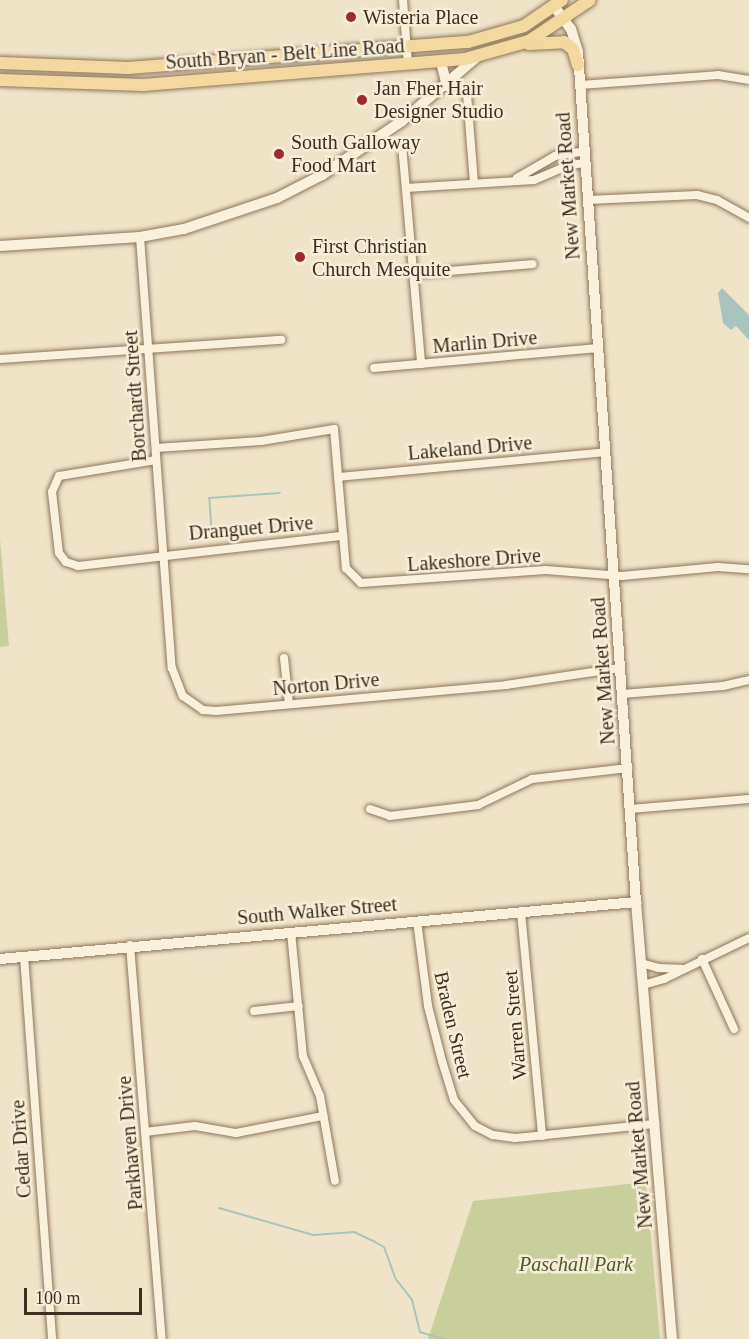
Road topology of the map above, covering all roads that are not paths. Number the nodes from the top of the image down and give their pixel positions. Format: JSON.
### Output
{"nodes":[{"id":1,"x":403,"y":0,"type":"edge"},
{"id":2,"x":590,"y":0,"type":"edge"},
{"id":3,"x":558,"y":3,"type":"edge"},
{"id":4,"x":565,"y":20,"type":"junction"},
{"id":5,"x":524,"y":26,"type":"junction"},
{"id":6,"x":516,"y":47,"type":"junction"},
{"id":7,"x":406,"y":48,"type":"junction"},
{"id":8,"x":313,"y":55,"type":"junction"},
{"id":9,"x":477,"y":57,"type":"junction"},
{"id":10,"x":441,"y":62,"type":"junction"},
{"id":11,"x":0,"y":63,"type":"edge"},
{"id":12,"x":408,"y":64,"type":"junction"},
{"id":13,"x":579,"y":65,"type":"junction"},
{"id":14,"x":314,"y":73,"type":"junction"},
{"id":15,"x":0,"y":80,"type":"edge"},
{"id":16,"x":749,"y":80,"type":"edge"},
{"id":17,"x":580,"y":85,"type":"junction"},
{"id":18,"x":447,"y":86,"type":"junction"},
{"id":19,"x":467,"y":94,"type":"dead end"},
{"id":20,"x":402,"y":145,"type":"dead end"},
{"id":21,"x":585,"y":151,"type":"junction"},
{"id":22,"x":586,"y":163,"type":"junction"},
{"id":23,"x":514,"y":179,"type":"junction"},
{"id":24,"x":474,"y":182,"type":"junction"},
{"id":25,"x":406,"y":188,"type":"junction"},
{"id":26,"x":588,"y":200,"type":"junction"},
{"id":27,"x":749,"y":218,"type":"edge"},
{"id":28,"x":140,"y":237,"type":"junction"},
{"id":29,"x":0,"y":246,"type":"edge"},
{"id":30,"x":533,"y":264,"type":"dead end"},
{"id":31,"x":414,"y":274,"type":"junction"},
{"id":32,"x":280,"y":340,"type":"dead end"},
{"id":33,"x":148,"y":348,"type":"junction"},
{"id":34,"x":598,"y":348,"type":"junction"},
{"id":35,"x":0,"y":359,"type":"edge"},
{"id":36,"x":421,"y":364,"type":"junction"},
{"id":37,"x":374,"y":368,"type":"dead end"},
{"id":38,"x":156,"y":448,"type":"junction"},
{"id":39,"x":605,"y":452,"type":"junction"},
{"id":40,"x":156,"y":460,"type":"junction"},
{"id":41,"x":338,"y":477,"type":"junction"},
{"id":42,"x":343,"y":536,"type":"junction"},
{"id":43,"x":162,"y":554,"type":"junction"},
{"id":44,"x":749,"y":569,"type":"edge"},
{"id":45,"x":614,"y":575,"type":"junction"},
{"id":46,"x":284,"y":658,"type":"dead end"},
{"id":47,"x":620,"y":668,"type":"junction"},
{"id":48,"x":749,"y":680,"type":"edge"},
{"id":49,"x":622,"y":694,"type":"junction"},
{"id":50,"x":289,"y":704,"type":"junction"},
{"id":51,"x":628,"y":768,"type":"junction"},
{"id":52,"x":749,"y":799,"type":"edge"},
{"id":53,"x":370,"y":809,"type":"dead end"},
{"id":54,"x":630,"y":809,"type":"junction"},
{"id":55,"x":636,"y":902,"type":"junction"},
{"id":56,"x":521,"y":912,"type":"junction"},
{"id":57,"x":417,"y":921,"type":"junction"},
{"id":58,"x":291,"y":932,"type":"junction"},
{"id":59,"x":749,"y":938,"type":"edge"},
{"id":60,"x":130,"y":945,"type":"junction"},
{"id":61,"x":24,"y":956,"type":"junction"},
{"id":62,"x":0,"y":959,"type":"edge"},
{"id":63,"x":702,"y":959,"type":"junction"},
{"id":64,"x":641,"y":963,"type":"junction"},
{"id":65,"x":681,"y":969,"type":"junction"},
{"id":66,"x":643,"y":985,"type":"junction"},
{"id":67,"x":299,"y":1006,"type":"junction"},
{"id":68,"x":254,"y":1011,"type":"dead end"},
{"id":69,"x":734,"y":1029,"type":"dead end"},
{"id":70,"x":323,"y":1116,"type":"junction"},
{"id":71,"x":655,"y":1125,"type":"junction"},
{"id":72,"x":146,"y":1132,"type":"junction"},
{"id":73,"x":542,"y":1136,"type":"junction"},
{"id":74,"x":335,"y":1181,"type":"dead end"},
{"id":75,"x":52,"y":1339,"type":"edge"},
{"id":76,"x":162,"y":1339,"type":"edge"},
{"id":77,"x":672,"y":1339,"type":"edge"}],
"edges":[{"from":1,"to":7,"type":"street"},
{"from":2,"to":4,"type":"main road","name":"South Bryan - Belt Line Road"},
{"from":3,"to":4,"type":"street","name":"New Market Road"},
{"from":3,"to":5,"type":"main road","name":"South Bryan - Belt Line Road"},
{"from":4,"to":6,"type":"main road","name":"South Bryan - Belt Line Road"},
{"from":4,"to":13,"type":"street","name":"New Market Road"},
{"from":5,"to":7,"type":"main road","name":"South Bryan - Belt Line Road"},
{"from":5,"to":9,"type":"main road"},
{"from":6,"to":9,"type":"main road","name":"South Bryan - Belt Line Road"},
{"from":6,"to":13,"type":"main road"},
{"from":7,"to":8,"type":"main road","name":"South Bryan - Belt Line Road"},
{"from":7,"to":12,"type":"street"},
{"from":8,"to":11,"type":"main road","name":"South Bryan - Belt Line Road"},
{"from":8,"to":14,"type":"main road"},
{"from":9,"to":10,"type":"main road","name":"South Bryan - Belt Line Road"},
{"from":9,"to":18,"type":"street"},
{"from":10,"to":12,"type":"main road","name":"South Bryan - Belt Line Road"},
{"from":10,"to":18,"type":"street"},
{"from":12,"to":14,"type":"main road","name":"South Bryan - Belt Line Road"},
{"from":13,"to":17,"type":"street","name":"New Market Road"},
{"from":14,"to":15,"type":"main road","name":"South Bryan - Belt Line Road"},
{"from":16,"to":17,"type":"street"},
{"from":17,"to":21,"type":"street","name":"New Market Road"},
{"from":18,"to":28,"type":"street"},
{"from":19,"to":24,"type":"street"},
{"from":20,"to":25,"type":"street"},
{"from":21,"to":22,"type":"street","name":"New Market Road"},
{"from":21,"to":23,"type":"street"},
{"from":22,"to":23,"type":"street"},
{"from":22,"to":26,"type":"street","name":"New Market Road"},
{"from":23,"to":24,"type":"street"},
{"from":24,"to":25,"type":"street"},
{"from":25,"to":31,"type":"street"},
{"from":26,"to":27,"type":"street"},
{"from":26,"to":34,"type":"street","name":"New Market Road"},
{"from":28,"to":29,"type":"street"},
{"from":28,"to":33,"type":"street","name":"Borchardt Street"},
{"from":30,"to":31,"type":"street"},
{"from":31,"to":36,"type":"street"},
{"from":32,"to":33,"type":"street"},
{"from":33,"to":35,"type":"street"},
{"from":33,"to":38,"type":"street","name":"Borchardt Street"},
{"from":34,"to":36,"type":"street","name":"Marlin Drive"},
{"from":34,"to":39,"type":"street","name":"New Market Road"},
{"from":36,"to":37,"type":"street","name":"Marlin Drive"},
{"from":38,"to":40,"type":"street","name":"Borchardt Street"},
{"from":38,"to":41,"type":"street","name":"Lakeshore Drive"},
{"from":39,"to":41,"type":"street","name":"Lakeland Drive"},
{"from":39,"to":45,"type":"street","name":"New Market Road"},
{"from":40,"to":43,"type":"street","name":"Borchardt Street"},
{"from":40,"to":43,"type":"street","name":"Dranguet Drive"},
{"from":41,"to":42,"type":"street","name":"Lakeshore Drive"},
{"from":42,"to":43,"type":"street","name":"Dranguet Drive"},
{"from":42,"to":45,"type":"street","name":"Lakeshore Drive"},
{"from":43,"to":50,"type":"street","name":"Norton Drive"},
{"from":44,"to":45,"type":"street","name":"Lakeshore Drive"},
{"from":45,"to":47,"type":"street","name":"New Market Road"},
{"from":46,"to":50,"type":"street"},
{"from":47,"to":49,"type":"street","name":"New Market Road"},
{"from":47,"to":50,"type":"street","name":"Norton Drive"},
{"from":48,"to":49,"type":"street"},
{"from":49,"to":51,"type":"street","name":"New Market Road"},
{"from":51,"to":53,"type":"street"},
{"from":51,"to":54,"type":"street","name":"New Market Road"},
{"from":52,"to":54,"type":"street"},
{"from":54,"to":55,"type":"street","name":"New Market Road"},
{"from":55,"to":56,"type":"street","name":"South Walker Street"},
{"from":55,"to":64,"type":"street","name":"New Market Road"},
{"from":56,"to":57,"type":"street","name":"South Walker Street"},
{"from":56,"to":73,"type":"street","name":"Warren Street"},
{"from":57,"to":58,"type":"street","name":"South Walker Street"},
{"from":57,"to":73,"type":"street","name":"Braden Street"},
{"from":58,"to":60,"type":"street","name":"South Walker Street"},
{"from":58,"to":67,"type":"street"},
{"from":59,"to":63,"type":"street"},
{"from":60,"to":61,"type":"street","name":"South Walker Street"},
{"from":60,"to":72,"type":"street","name":"Parkhaven Drive"},
{"from":61,"to":62,"type":"street","name":"South Walker Street"},
{"from":61,"to":75,"type":"street","name":"Cedar Drive"},
{"from":63,"to":65,"type":"street"},
{"from":63,"to":69,"type":"street"},
{"from":64,"to":65,"type":"street"},
{"from":64,"to":66,"type":"street","name":"New Market Road"},
{"from":65,"to":66,"type":"street"},
{"from":66,"to":71,"type":"street","name":"New Market Road"},
{"from":67,"to":68,"type":"street"},
{"from":67,"to":70,"type":"street"},
{"from":70,"to":72,"type":"street"},
{"from":70,"to":74,"type":"street"},
{"from":71,"to":73,"type":"street","name":"Braden Street"},
{"from":71,"to":77,"type":"street","name":"New Market Road"},
{"from":72,"to":76,"type":"street","name":"Parkhaven Drive"}]}
